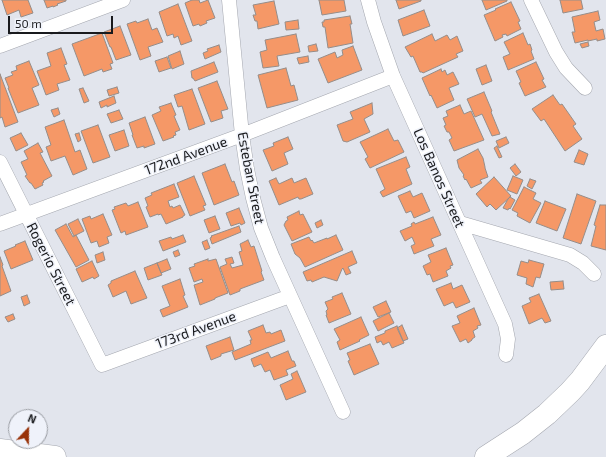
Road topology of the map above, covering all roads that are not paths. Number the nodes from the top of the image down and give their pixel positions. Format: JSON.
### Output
{"nodes":[{"id":1,"x":123,"y":0,"type":"edge"},
{"id":2,"x":229,"y":0,"type":"edge"},
{"id":3,"x":368,"y":0,"type":"edge"},
{"id":4,"x":531,"y":0,"type":"edge"},
{"id":5,"x":0,"y":46,"type":"edge"},
{"id":6,"x":393,"y":76,"type":"junction"},
{"id":7,"x":585,"y":88,"type":"dead end"},
{"id":8,"x":242,"y":135,"type":"junction"},
{"id":9,"x":0,"y":162,"type":"edge"},
{"id":10,"x":26,"y":214,"type":"junction"},
{"id":11,"x":460,"y":223,"type":"junction"},
{"id":12,"x":0,"y":224,"type":"edge"},
{"id":13,"x":594,"y":274,"type":"dead end"},
{"id":14,"x":290,"y":296,"type":"junction"},
{"id":15,"x":606,"y":346,"type":"edge"},
{"id":16,"x":506,"y":355,"type":"dead end"},
{"id":17,"x":102,"y":365,"type":"joint"},
{"id":18,"x":343,"y":412,"type":"dead end"},
{"id":19,"x":0,"y":450,"type":"edge"},
{"id":20,"x":0,"y":455,"type":"edge"},
{"id":21,"x":10,"y":457,"type":"edge"},
{"id":22,"x":56,"y":457,"type":"edge"},
{"id":23,"x":486,"y":457,"type":"edge"}],
"edges":[{"from":1,"to":5,"type":"street"},
{"from":2,"to":8,"type":"street","name":"Esteban Street"},
{"from":3,"to":6,"type":"street","name":"Los Banos Street"},
{"from":4,"to":7,"type":"street"},
{"from":6,"to":8,"type":"street","name":"172nd Avenue"},
{"from":6,"to":11,"type":"street","name":"Los Banos Street"},
{"from":8,"to":10,"type":"street","name":"172nd Avenue"},
{"from":8,"to":14,"type":"street","name":"Esteban Street"},
{"from":9,"to":10,"type":"street","name":"Rogerio Street"},
{"from":10,"to":12,"type":"street","name":"172nd Avenue"},
{"from":10,"to":17,"type":"street","name":"Rogerio Street"},
{"from":11,"to":13,"type":"street"},
{"from":11,"to":16,"type":"street","name":"Los Banos Street"},
{"from":14,"to":17,"type":"street","name":"173rd Avenue"},
{"from":14,"to":18,"type":"street","name":"Esteban Street"},
{"from":15,"to":23,"type":"highway"},
{"from":19,"to":22,"type":"highway"},
{"from":20,"to":21,"type":"highway"}]}
